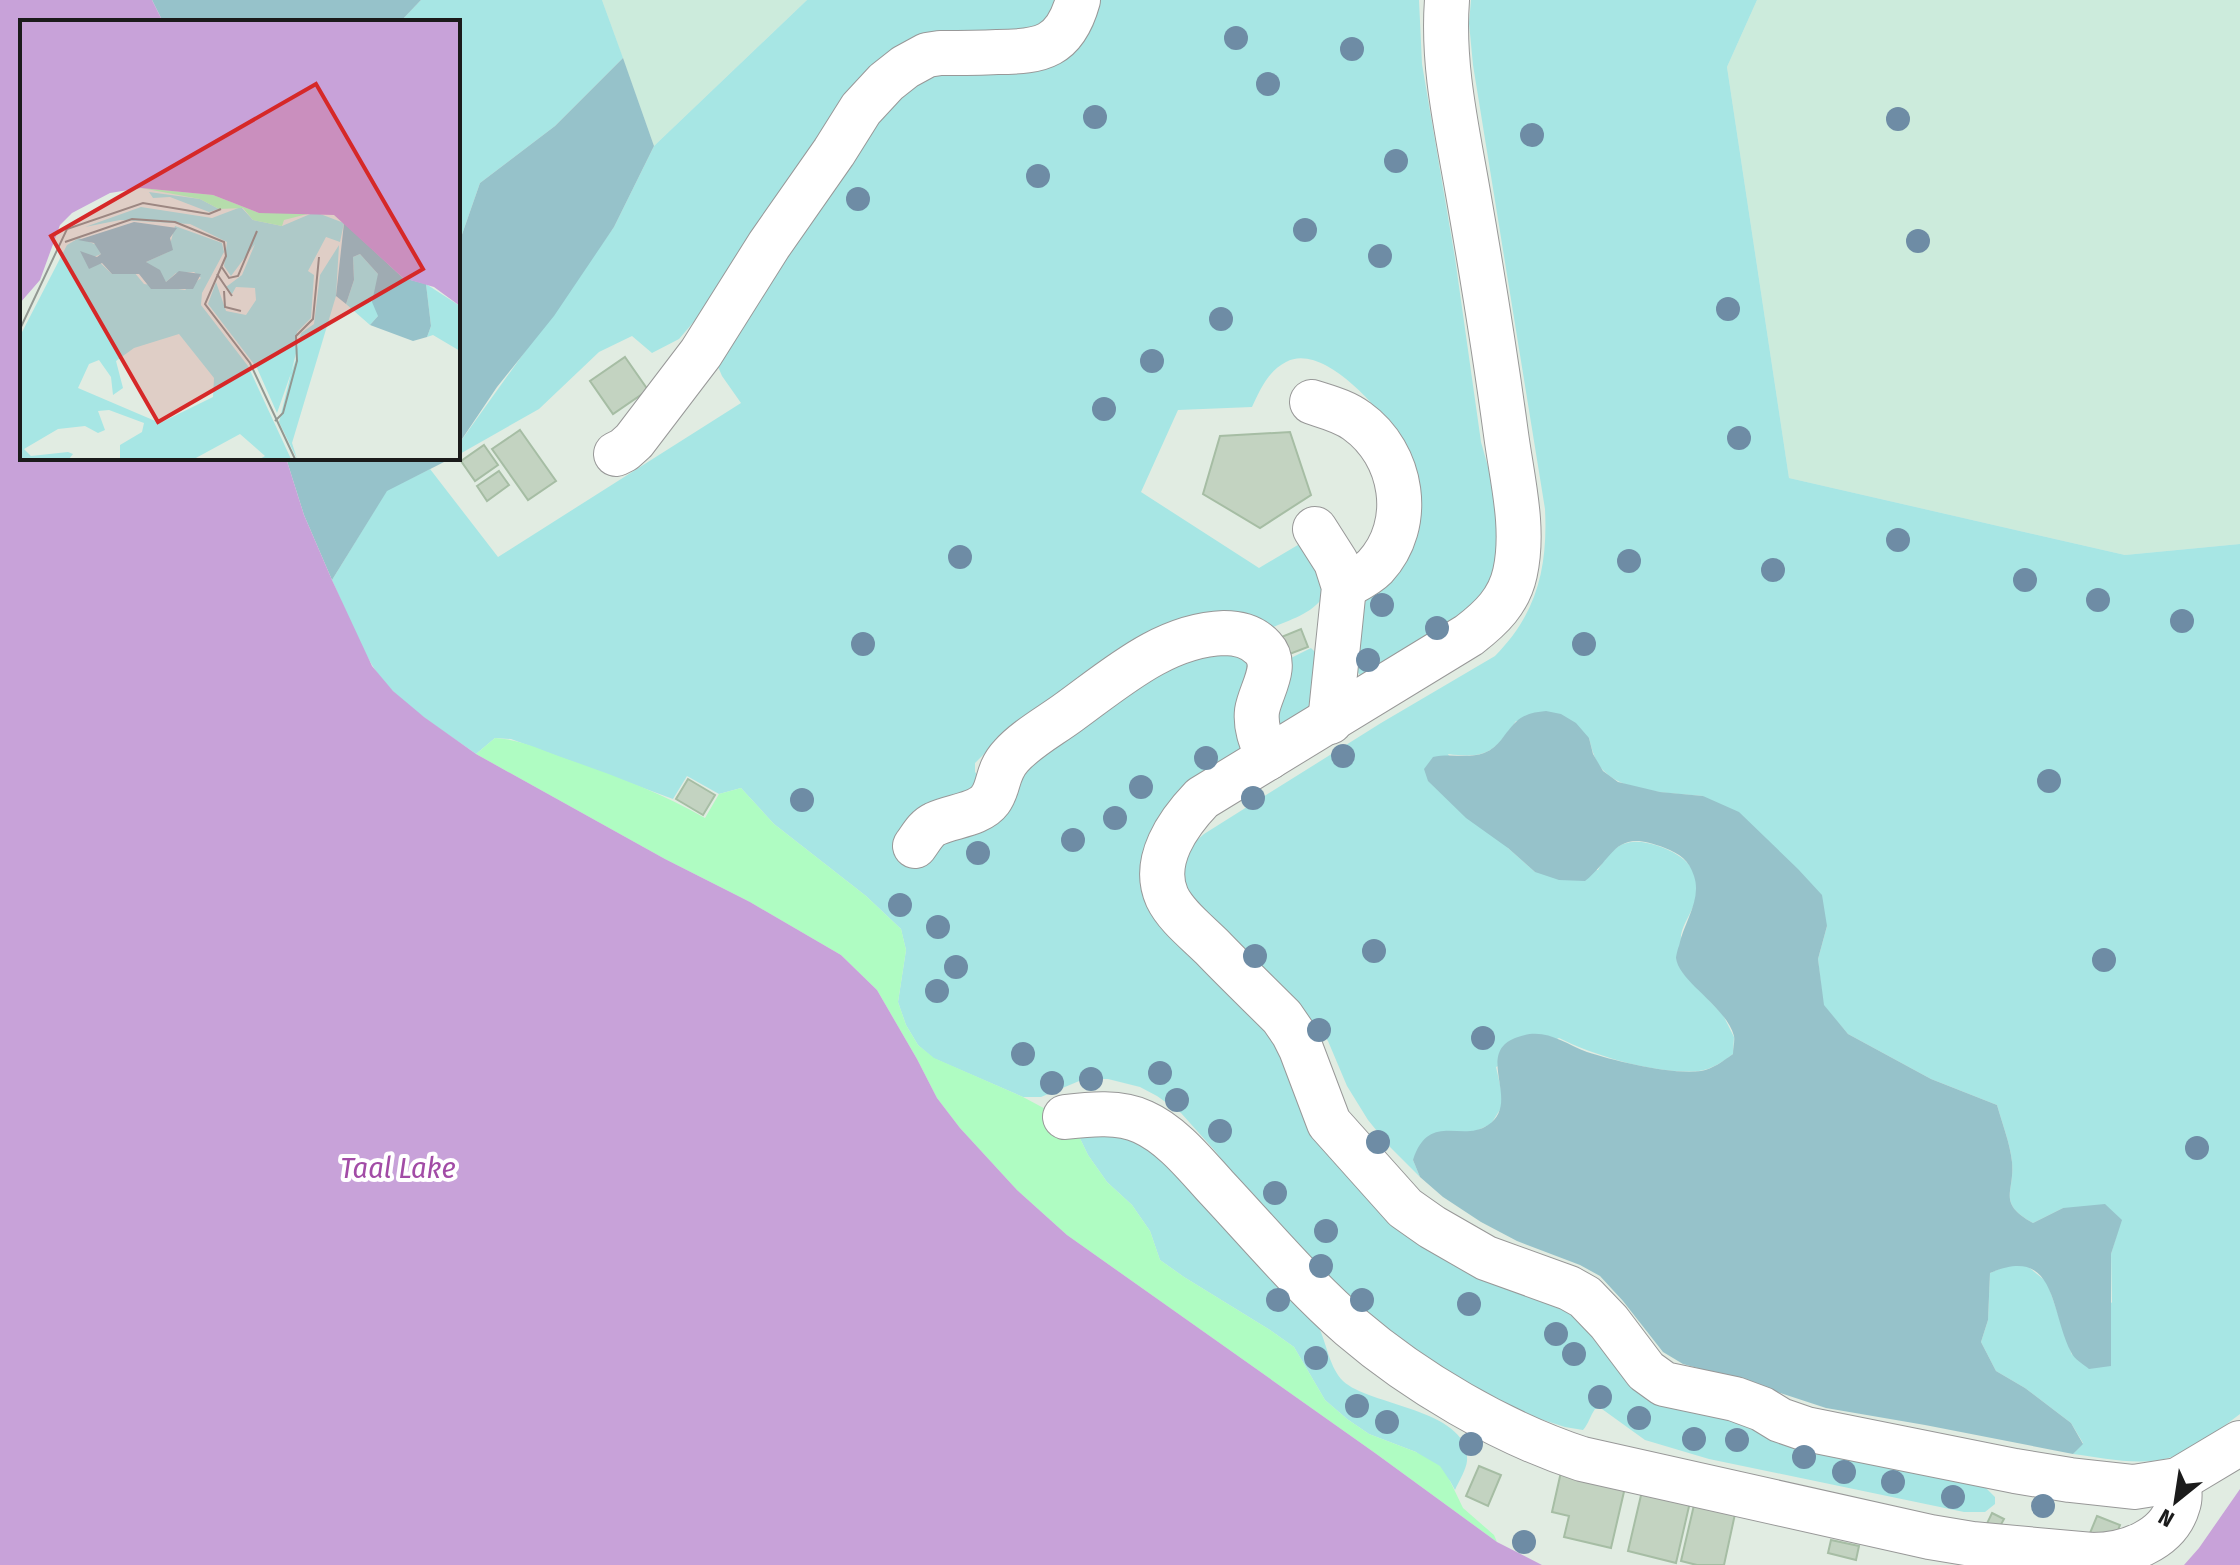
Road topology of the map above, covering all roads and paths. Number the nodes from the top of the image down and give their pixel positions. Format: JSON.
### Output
{"nodes":[{"id":1,"x":1078,"y":0,"type":"edge"},
{"id":2,"x":1447,"y":0,"type":"edge"},
{"id":3,"x":1312,"y":402,"type":"dead end"},
{"id":4,"x":616,"y":454,"type":"dead end"},
{"id":5,"x":1315,"y":529,"type":"dead end"},
{"id":6,"x":1344,"y":587,"type":"junction"},
{"id":7,"x":1330,"y":722,"type":"junction"},
{"id":8,"x":1268,"y":758,"type":"junction"},
{"id":9,"x":915,"y":846,"type":"dead end"},
{"id":10,"x":1065,"y":1117,"type":"dead end"},
{"id":11,"x":2240,"y":1443,"type":"edge"},
{"id":12,"x":2178,"y":1480,"type":"junction"}],
"edges":[{"from":1,"to":4,"type":"street"},
{"from":2,"to":7,"type":"street"},
{"from":3,"to":6,"type":"street"},
{"from":5,"to":6,"type":"street"},
{"from":6,"to":7,"type":"street"},
{"from":7,"to":8,"type":"street"},
{"from":8,"to":9,"type":"street"},
{"from":8,"to":12,"type":"street"},
{"from":10,"to":12,"type":"street"},
{"from":11,"to":12,"type":"street"}]}
